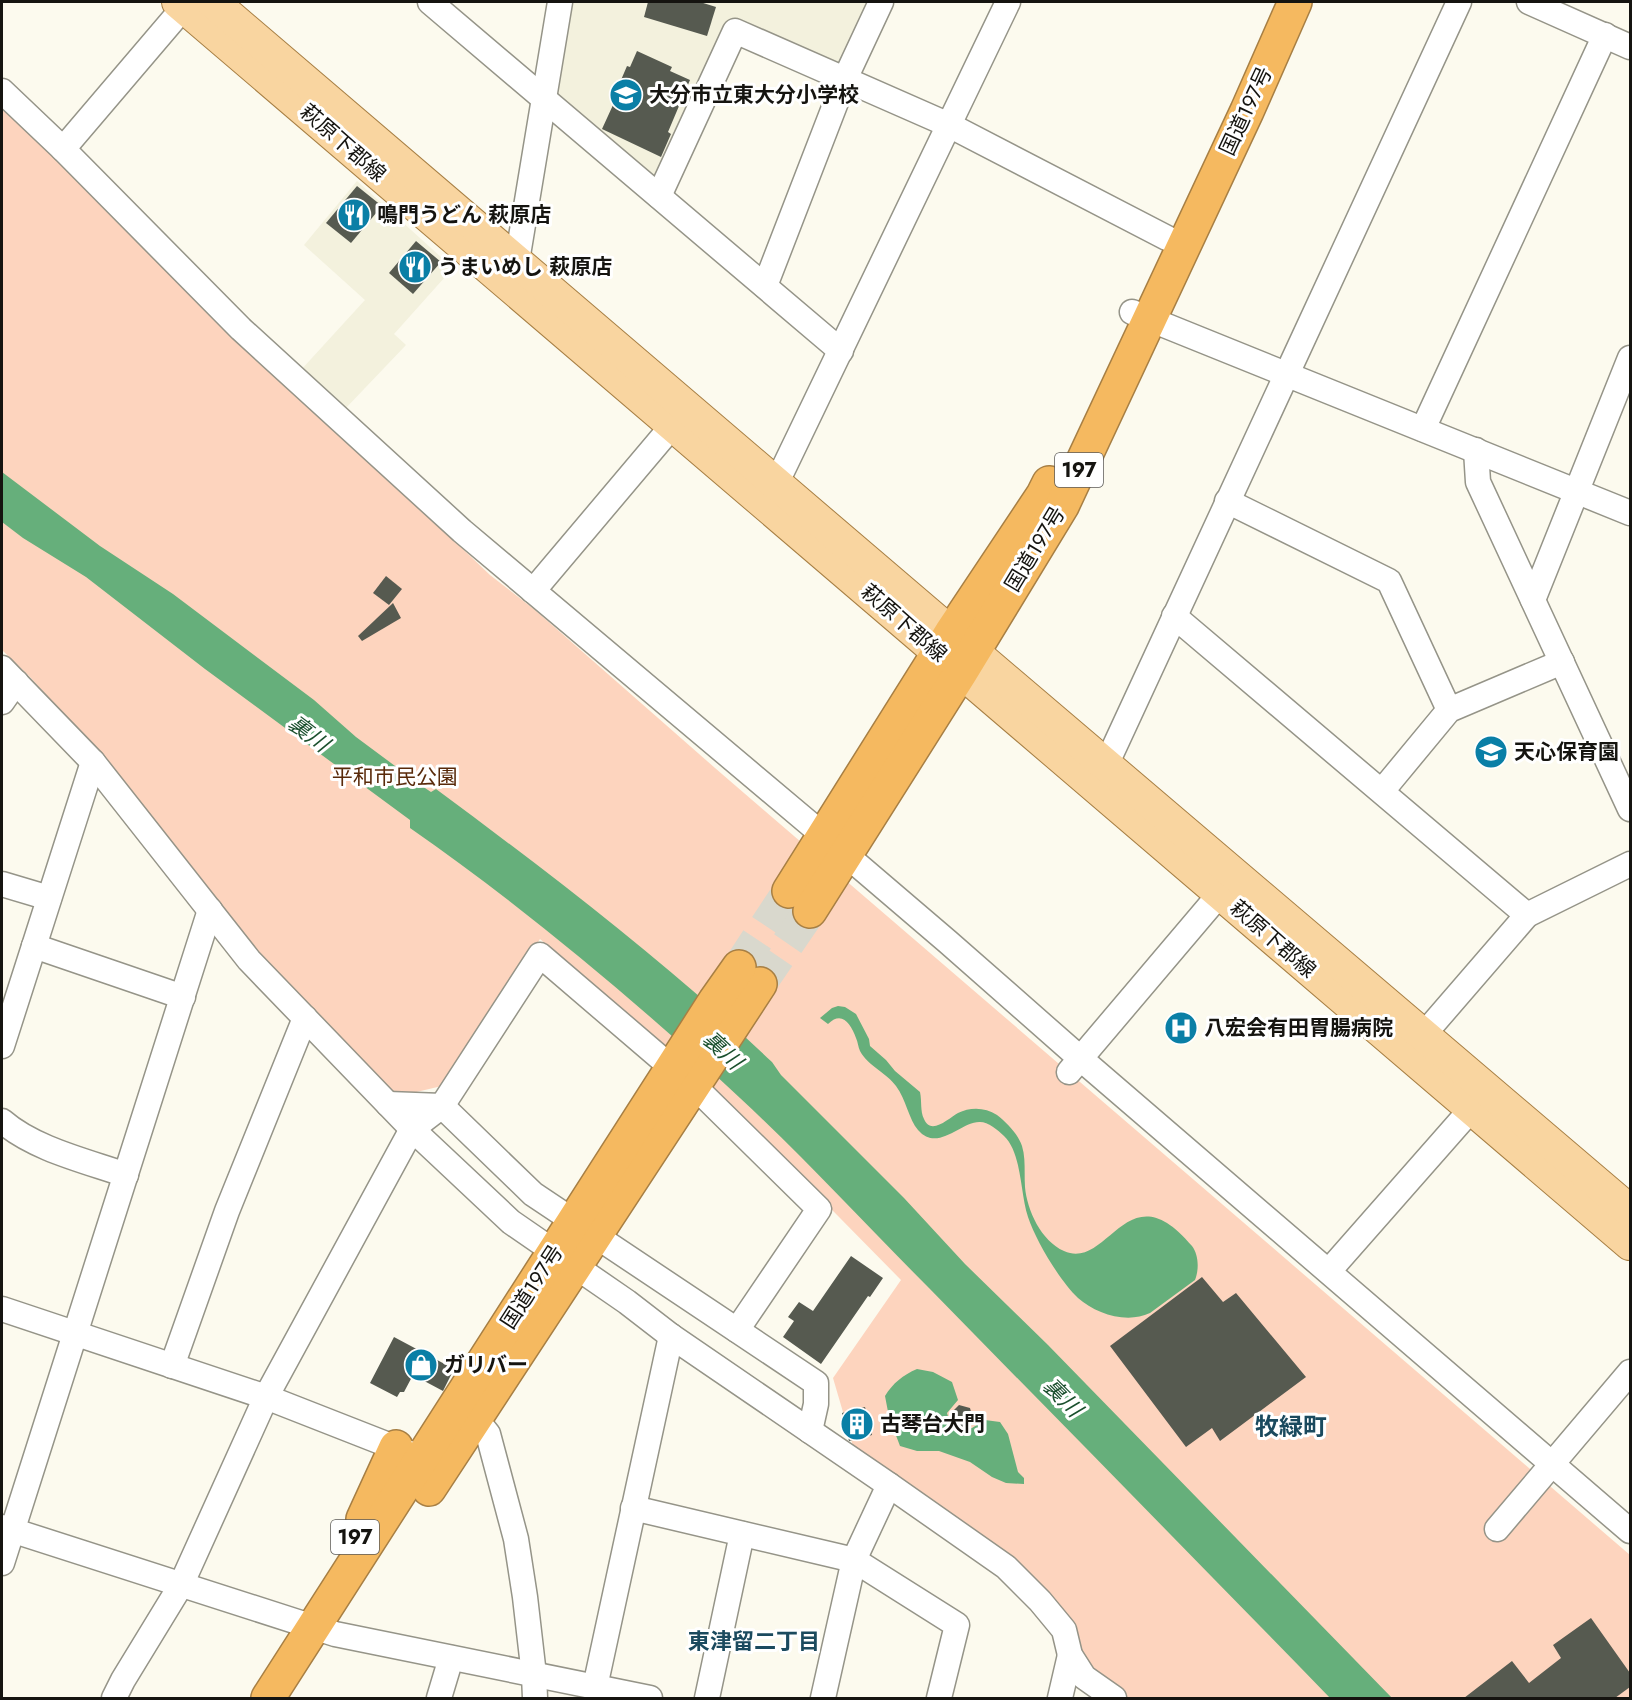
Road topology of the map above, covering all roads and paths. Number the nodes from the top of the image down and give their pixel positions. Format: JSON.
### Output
{"nodes":[{"id":1,"x":430,"y":2,"type":"edge"},
{"id":2,"x":560,"y":2,"type":"edge"},
{"id":3,"x":881,"y":2,"type":"edge"},
{"id":4,"x":1008,"y":2,"type":"edge"},
{"id":5,"x":1276,"y":2,"type":"edge"},
{"id":6,"x":1296,"y":2,"type":"edge"},
{"id":7,"x":1458,"y":2,"type":"edge"},
{"id":8,"x":1530,"y":2,"type":"edge"},
{"id":9,"x":191,"y":3,"type":"edge"},
{"id":10,"x":1565,"y":9,"type":"edge"},
{"id":11,"x":1605,"y":35,"type":"junction"},
{"id":12,"x":1630,"y":47,"type":"edge"},
{"id":13,"x":845,"y":79,"type":"junction"},
{"id":14,"x":2,"y":91,"type":"edge"},
{"id":15,"x":545,"y":99,"type":"junction"},
{"id":16,"x":949,"y":125,"type":"junction"},
{"id":17,"x":63,"y":149,"type":"junction"},
{"id":18,"x":659,"y":196,"type":"junction"},
{"id":19,"x":1167,"y":238,"type":"junction"},
{"id":20,"x":510,"y":271,"type":"junction"},
{"id":21,"x":765,"y":286,"type":"junction"},
{"id":22,"x":1141,"y":316,"type":"junction"},
{"id":23,"x":841,"y":351,"type":"junction"},
{"id":24,"x":1630,"y":358,"type":"edge"},
{"id":25,"x":1286,"y":374,"type":"junction"},
{"id":26,"x":680,"y":416,"type":"junction"},
{"id":27,"x":1423,"y":429,"type":"junction"},
{"id":28,"x":1476,"y":450,"type":"junction"},
{"id":29,"x":1577,"y":491,"type":"junction"},
{"id":30,"x":769,"y":493,"type":"junction"},
{"id":31,"x":1227,"y":501,"type":"junction"},
{"id":32,"x":1630,"y":513,"type":"edge"},
{"id":33,"x":533,"y":591,"type":"junction"},
{"id":34,"x":1533,"y":600,"type":"junction"},
{"id":35,"x":1174,"y":616,"type":"junction"},
{"id":36,"x":956,"y":652,"type":"junction"},
{"id":37,"x":1562,"y":662,"type":"junction"},
{"id":38,"x":9,"y":675,"type":"edge"},
{"id":39,"x":2,"y":702,"type":"edge"},
{"id":40,"x":1449,"y":710,"type":"junction"},
{"id":41,"x":93,"y":762,"type":"junction"},
{"id":42,"x":1106,"y":765,"type":"junction"},
{"id":43,"x":1382,"y":791,"type":"junction"},
{"id":44,"x":1630,"y":809,"type":"edge"},
{"id":45,"x":834,"y":845,"type":"junction"},
{"id":46,"x":1630,"y":864,"type":"edge"},
{"id":47,"x":2,"y":884,"type":"edge"},
{"id":48,"x":1228,"y":884,"type":"junction"},
{"id":49,"x":49,"y":898,"type":"junction"},
{"id":50,"x":799,"y":901,"type":"tunnel mouth"},
{"id":51,"x":210,"y":910,"type":"junction"},
{"id":52,"x":1527,"y":915,"type":"junction"},
{"id":53,"x":34,"y":946,"type":"junction"},
{"id":54,"x":750,"y":975,"type":"tunnel mouth"},
{"id":55,"x":183,"y":997,"type":"junction"},
{"id":56,"x":305,"y":1018,"type":"junction"},
{"id":57,"x":1416,"y":1044,"type":"junction"},
{"id":58,"x":2,"y":1046,"type":"edge"},
{"id":59,"x":1075,"y":1066,"type":"junction"},
{"id":60,"x":688,"y":1069,"type":"junction"},
{"id":61,"x":1480,"y":1099,"type":"junction"},
{"id":62,"x":388,"y":1104,"type":"junction"},
{"id":63,"x":442,"y":1106,"type":"junction"},
{"id":64,"x":2,"y":1121,"type":"edge"},
{"id":65,"x":412,"y":1129,"type":"junction"},
{"id":66,"x":126,"y":1175,"type":"junction"},
{"id":67,"x":1630,"y":1211,"type":"edge"},
{"id":68,"x":585,"y":1229,"type":"junction"},
{"id":69,"x":1630,"y":1244,"type":"edge"},
{"id":70,"x":565,"y":1259,"type":"junction"},
{"id":71,"x":1329,"y":1271,"type":"junction"},
{"id":72,"x":2,"y":1309,"type":"edge"},
{"id":73,"x":737,"y":1330,"type":"junction"},
{"id":74,"x":75,"y":1334,"type":"junction"},
{"id":75,"x":671,"y":1336,"type":"junction"},
{"id":76,"x":172,"y":1366,"type":"junction"},
{"id":77,"x":1630,"y":1372,"type":"edge"},
{"id":78,"x":266,"y":1397,"type":"junction"},
{"id":79,"x":476,"y":1419,"type":"junction"},
{"id":80,"x":810,"y":1431,"type":"junction"},
{"id":81,"x":420,"y":1458,"type":"junction"},
{"id":82,"x":1552,"y":1464,"type":"junction"},
{"id":83,"x":889,"y":1485,"type":"junction"},
{"id":84,"x":633,"y":1508,"type":"junction"},
{"id":85,"x":7,"y":1529,"type":"edge"},
{"id":86,"x":1497,"y":1529,"type":"dead end"},
{"id":87,"x":1630,"y":1531,"type":"edge"},
{"id":88,"x":742,"y":1534,"type":"junction"},
{"id":89,"x":854,"y":1560,"type":"junction"},
{"id":90,"x":2,"y":1563,"type":"edge"},
{"id":91,"x":181,"y":1585,"type":"junction"},
{"id":92,"x":324,"y":1631,"type":"junction"},
{"id":93,"x":1070,"y":1655,"type":"junction"},
{"id":94,"x":451,"y":1658,"type":"junction"},
{"id":95,"x":534,"y":1687,"type":"edge"},
{"id":96,"x":595,"y":1687,"type":"junction"},
{"id":97,"x":114,"y":1698,"type":"edge"},
{"id":98,"x":268,"y":1698,"type":"edge"},
{"id":99,"x":293,"y":1698,"type":"edge"},
{"id":100,"x":439,"y":1698,"type":"edge"},
{"id":101,"x":650,"y":1698,"type":"edge"},
{"id":102,"x":707,"y":1698,"type":"edge"},
{"id":103,"x":823,"y":1698,"type":"edge"},
{"id":104,"x":939,"y":1698,"type":"edge"},
{"id":105,"x":1060,"y":1698,"type":"edge"},
{"id":106,"x":1114,"y":1698,"type":"edge"}],
"edges":[{"from":1,"to":15,"type":"street"},
{"from":2,"to":15,"type":"street"},
{"from":3,"to":13,"type":"street"},
{"from":4,"to":16,"type":"street"},
{"from":5,"to":19,"type":"highway","name":"国道197号","number":"197"},
{"from":6,"to":22,"type":"highway","name":"国道197号","number":"197"},
{"from":7,"to":25,"type":"street"},
{"from":8,"to":10,"type":"street"},
{"from":9,"to":17,"type":"street"},
{"from":9,"to":20,"type":"main road","name":"萩原下郡線"},
{"from":10,"to":11,"type":"street"},
{"from":11,"to":12,"type":"street"},
{"from":11,"to":27,"type":"street"},
{"from":13,"to":16,"type":"street"},
{"from":13,"to":18,"type":"street"},
{"from":13,"to":21,"type":"street"},
{"from":14,"to":17,"type":"street"},
{"from":15,"to":18,"type":"street"},
{"from":15,"to":20,"type":"street"},
{"from":16,"to":19,"type":"street"},
{"from":16,"to":23,"type":"street"},
{"from":17,"to":33,"type":"street"},
{"from":18,"to":21,"type":"street"},
{"from":19,"to":22,"type":"highway","name":"国道197号","number":"197"},
{"from":20,"to":26,"type":"main road","name":"萩原下郡線"},
{"from":21,"to":23,"type":"street"},
{"from":22,"to":25,"type":"street"},
{"from":22,"to":36,"type":"highway","name":"国道197号","number":"197"},
{"from":23,"to":30,"type":"street"},
{"from":24,"to":29,"type":"street"},
{"from":25,"to":27,"type":"street"},
{"from":25,"to":31,"type":"street"},
{"from":26,"to":30,"type":"main road","name":"萩原下郡線"},
{"from":26,"to":33,"type":"street"},
{"from":27,"to":28,"type":"street"},
{"from":28,"to":29,"type":"street"},
{"from":28,"to":34,"type":"street"},
{"from":29,"to":32,"type":"street"},
{"from":29,"to":34,"type":"street"},
{"from":30,"to":36,"type":"main road","name":"萩原下郡線"},
{"from":31,"to":35,"type":"street"},
{"from":31,"to":40,"type":"street"},
{"from":33,"to":45,"type":"street"},
{"from":34,"to":37,"type":"street"},
{"from":35,"to":42,"type":"street"},
{"from":35,"to":43,"type":"street"},
{"from":36,"to":42,"type":"main road","name":"萩原下郡線"},
{"from":36,"to":45,"type":"highway","name":"国道197号","number":"197"},
{"from":36,"to":48,"type":"main road","name":"萩原下郡線"},
{"from":37,"to":40,"type":"street"},
{"from":37,"to":44,"type":"street"},
{"from":38,"to":39,"type":"street"},
{"from":38,"to":41,"type":"street"},
{"from":40,"to":43,"type":"street"},
{"from":41,"to":49,"type":"street"},
{"from":41,"to":51,"type":"street"},
{"from":42,"to":48,"type":"main road","name":"萩原下郡線"},
{"from":43,"to":52,"type":"street"},
{"from":45,"to":50,"type":"highway","name":"国道197号","number":"197"},
{"from":45,"to":59,"type":"street"},
{"from":46,"to":52,"type":"street"},
{"from":47,"to":49,"type":"street"},
{"from":48,"to":57,"type":"main road","name":"萩原下郡線"},
{"from":48,"to":59,"type":"street"},
{"from":49,"to":53,"type":"street"},
{"from":51,"to":55,"type":"street"},
{"from":51,"to":56,"type":"street"},
{"from":52,"to":57,"type":"street"},
{"from":53,"to":55,"type":"street"},
{"from":53,"to":58,"type":"street"},
{"from":54,"to":60,"type":"highway","name":"国道197号","number":"197"},
{"from":55,"to":66,"type":"street"},
{"from":56,"to":62,"type":"street"},
{"from":56,"to":76,"type":"street"},
{"from":57,"to":61,"type":"main road","name":"萩原下郡線"},
{"from":59,"to":71,"type":"street"},
{"from":60,"to":63,"type":"street"},
{"from":60,"to":68,"type":"highway","name":"国道197号","number":"197"},
{"from":60,"to":73,"type":"street"},
{"from":61,"to":67,"type":"main road","name":"萩原下郡線"},
{"from":61,"to":69,"type":"main road","name":"萩原下郡線"},
{"from":61,"to":71,"type":"street"},
{"from":62,"to":63,"type":"street"},
{"from":62,"to":65,"type":"street"},
{"from":63,"to":65,"type":"street"},
{"from":63,"to":68,"type":"street"},
{"from":64,"to":66,"type":"street"},
{"from":65,"to":70,"type":"street"},
{"from":65,"to":78,"type":"street"},
{"from":66,"to":74,"type":"street"},
{"from":68,"to":70,"type":"highway","name":"国道197号","number":"197"},
{"from":68,"to":73,"type":"street"},
{"from":70,"to":75,"type":"street"},
{"from":70,"to":79,"type":"highway","name":"国道197号","number":"197"},
{"from":70,"to":81,"type":"highway","name":"国道197号","number":"197"},
{"from":71,"to":82,"type":"street"},
{"from":72,"to":74,"type":"street"},
{"from":73,"to":80,"type":"street"},
{"from":74,"to":76,"type":"street"},
{"from":74,"to":85,"type":"street"},
{"from":75,"to":80,"type":"street"},
{"from":75,"to":84,"type":"street"},
{"from":76,"to":78,"type":"street"},
{"from":77,"to":82,"type":"street"},
{"from":78,"to":81,"type":"street"},
{"from":78,"to":91,"type":"street"},
{"from":79,"to":81,"type":"highway","name":"国道197号","number":"197"},
{"from":79,"to":95,"type":"street"},
{"from":80,"to":83,"type":"street"},
{"from":81,"to":92,"type":"highway","name":"国道197号","number":"197"},
{"from":81,"to":92,"type":"highway","number":"197"},
{"from":82,"to":86,"type":"street"},
{"from":82,"to":87,"type":"street"},
{"from":83,"to":89,"type":"street"},
{"from":83,"to":93,"type":"street"},
{"from":84,"to":88,"type":"street"},
{"from":84,"to":96,"type":"street"},
{"from":85,"to":90,"type":"street"},
{"from":85,"to":91,"type":"street"},
{"from":88,"to":89,"type":"street"},
{"from":88,"to":102,"type":"street"},
{"from":89,"to":103,"type":"street"},
{"from":89,"to":104,"type":"street"},
{"from":91,"to":92,"type":"street"},
{"from":91,"to":97,"type":"street"},
{"from":92,"to":94,"type":"street"},
{"from":92,"to":98,"type":"highway","name":"国道197号","number":"197"},
{"from":92,"to":99,"type":"highway","name":"国道197号","number":"197"},
{"from":93,"to":105,"type":"street"},
{"from":93,"to":106,"type":"street"},
{"from":94,"to":95,"type":"street"},
{"from":94,"to":100,"type":"street"},
{"from":95,"to":96,"type":"street"},
{"from":96,"to":101,"type":"street"}]}
